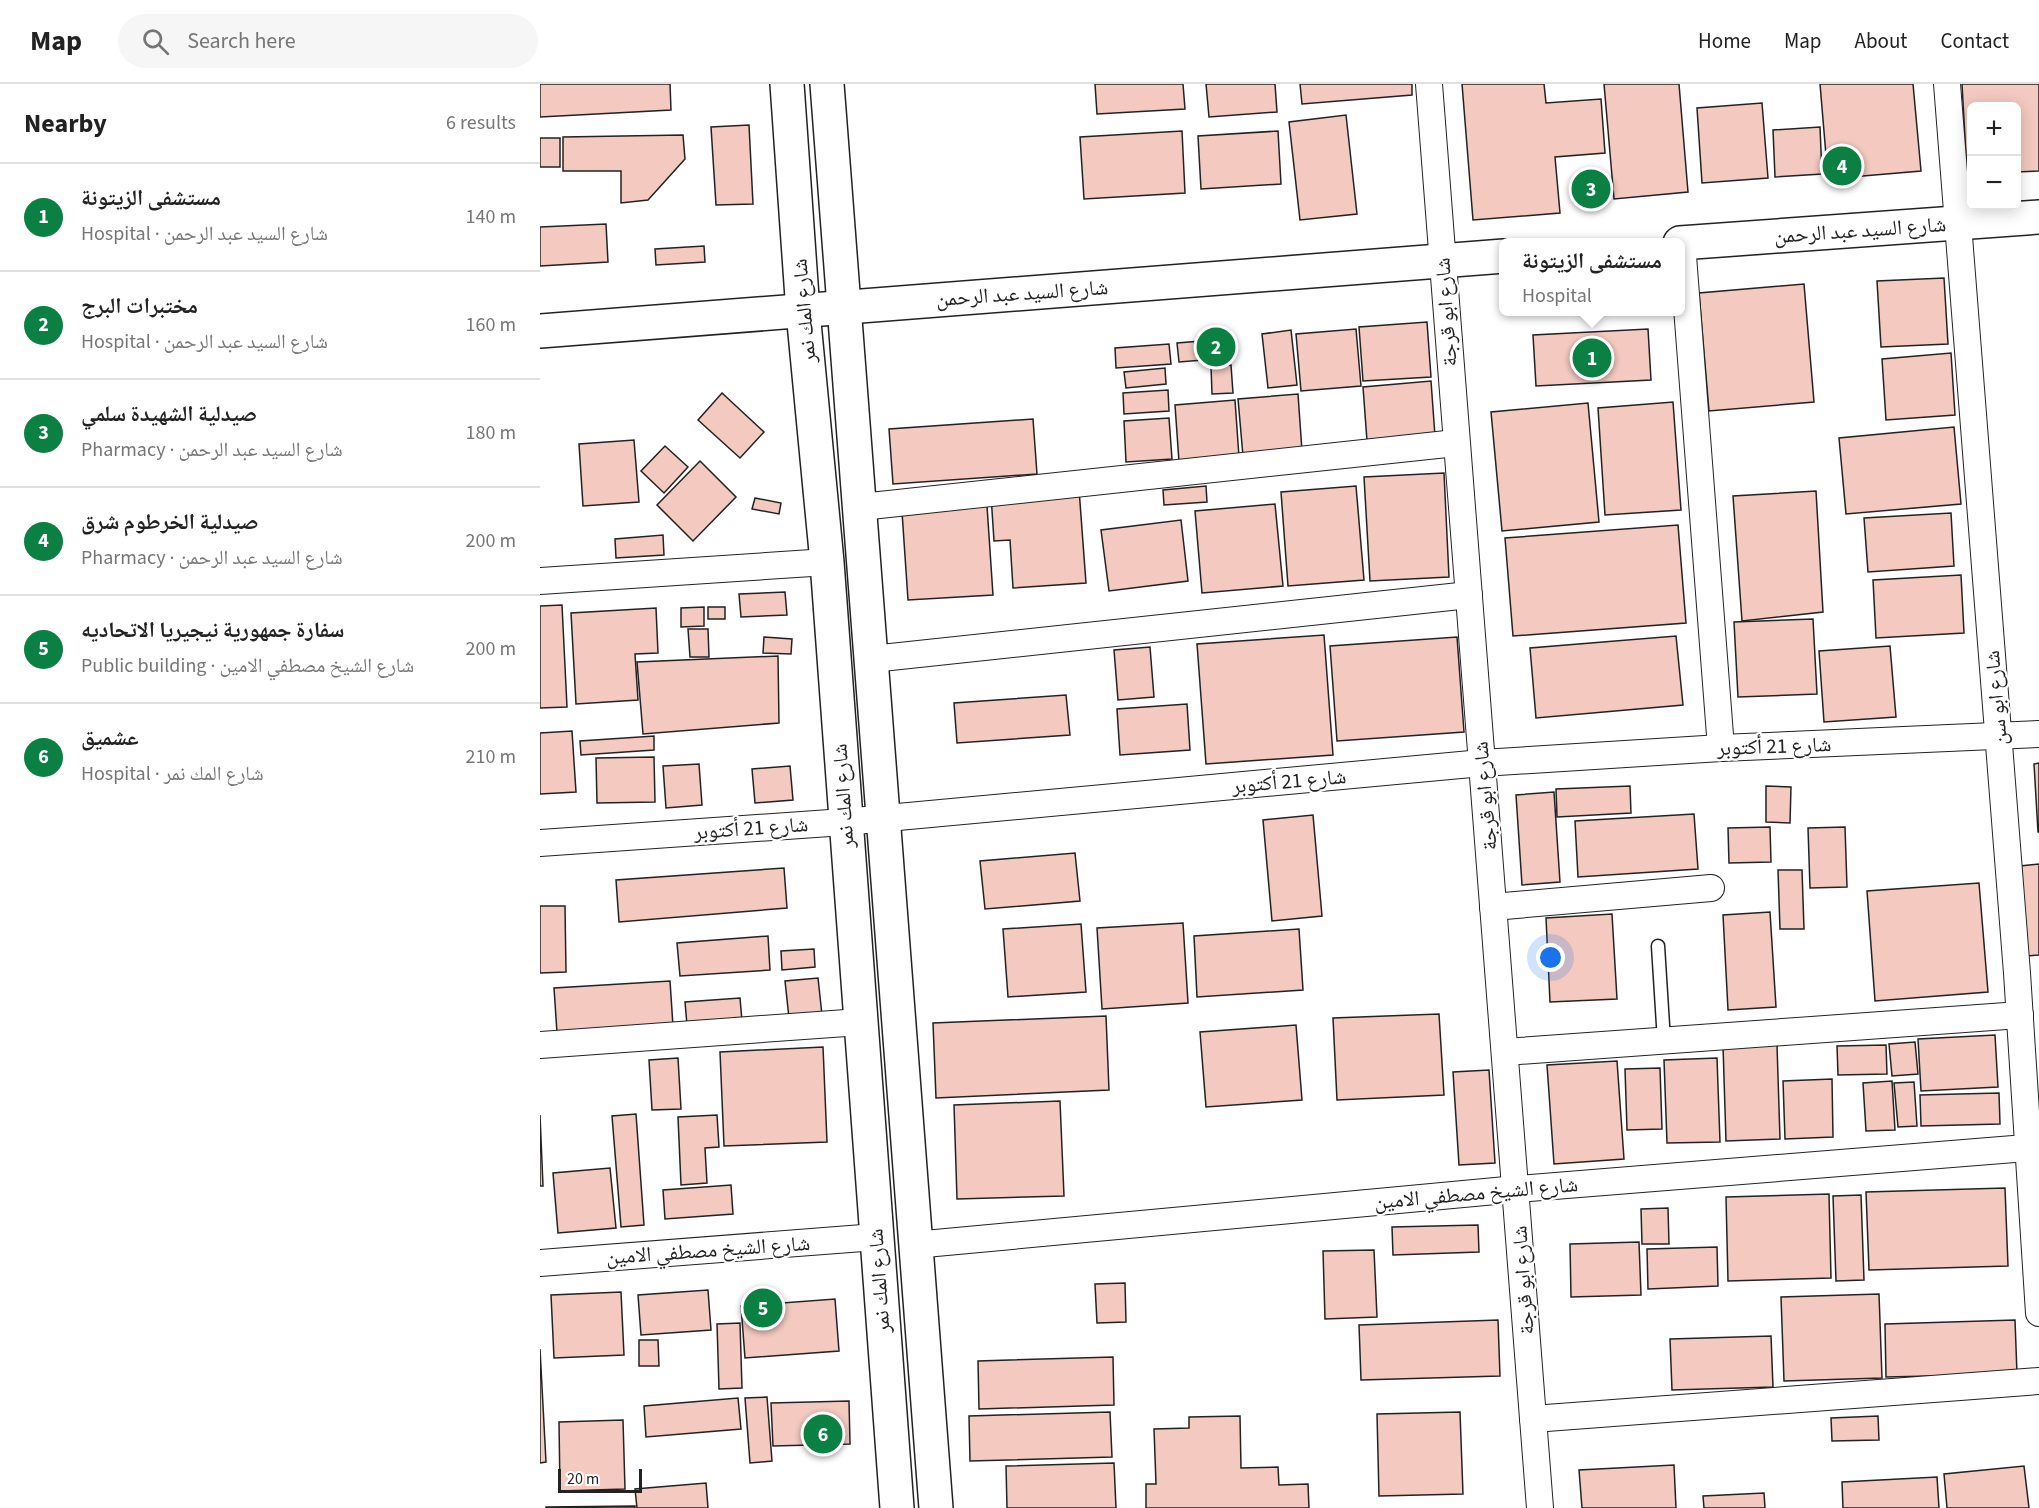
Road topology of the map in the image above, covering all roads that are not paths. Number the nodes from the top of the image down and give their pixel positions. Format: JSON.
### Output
{"nodes":[{"id":1,"x":787,"y":84,"type":"edge"},
{"id":2,"x":827,"y":84,"type":"edge"},
{"id":3,"x":1429,"y":84,"type":"edge"},
{"id":4,"x":1947,"y":84,"type":"edge"},
{"id":5,"x":2039,"y":217,"type":"edge"},
{"id":6,"x":1958,"y":223,"type":"junction"},
{"id":7,"x":1685,"y":243,"type":"edge"},
{"id":8,"x":1499,"y":256,"type":"edge"},
{"id":9,"x":1442,"y":261,"type":"junction"},
{"id":10,"x":1685,"y":293,"type":"edge"},
{"id":11,"x":844,"y":307,"type":"junction"},
{"id":12,"x":803,"y":312,"type":"junction"},
{"id":13,"x":540,"y":331,"type":"edge"},
{"id":14,"x":1456,"y":443,"type":"junction"},
{"id":15,"x":861,"y":507,"type":"junction"},
{"id":16,"x":827,"y":562,"type":"junction"},
{"id":17,"x":540,"y":581,"type":"edge"},
{"id":18,"x":1469,"y":595,"type":"junction"},
{"id":19,"x":872,"y":659,"type":"junction"},
{"id":20,"x":2039,"y":734,"type":"edge"},
{"id":21,"x":1999,"y":738,"type":"junction"},
{"id":22,"x":1721,"y":747,"type":"junction"},
{"id":23,"x":1482,"y":763,"type":"junction"},
{"id":24,"x":882,"y":817,"type":"junction"},
{"id":25,"x":844,"y":822,"type":"junction"},
{"id":26,"x":540,"y":843,"type":"edge"},
{"id":27,"x":1711,"y":888,"type":"dead end"},
{"id":28,"x":1493,"y":908,"type":"junction"},
{"id":29,"x":1658,"y":946,"type":"dead end"},
{"id":30,"x":2028,"y":972,"type":"edge"},
{"id":31,"x":2020,"y":1015,"type":"junction"},
{"id":32,"x":860,"y":1022,"type":"junction"},
{"id":33,"x":1664,"y":1041,"type":"junction"},
{"id":34,"x":540,"y":1046,"type":"edge"},
{"id":35,"x":1505,"y":1052,"type":"junction"},
{"id":36,"x":2034,"y":1147,"type":"edge"},
{"id":37,"x":1516,"y":1189,"type":"junction"},
{"id":38,"x":876,"y":1237,"type":"junction"},
{"id":39,"x":914,"y":1245,"type":"junction"},
{"id":40,"x":540,"y":1263,"type":"edge"},
{"id":41,"x":2039,"y":1313,"type":"edge"},
{"id":42,"x":2039,"y":1381,"type":"edge"},
{"id":43,"x":1533,"y":1419,"type":"junction"},
{"id":44,"x":897,"y":1508,"type":"edge"},
{"id":45,"x":936,"y":1508,"type":"edge"},
{"id":46,"x":1540,"y":1508,"type":"edge"}],
"edges":[{"from":1,"to":12,"type":"main road","name":"شارع المك نمر"},
{"from":2,"to":11,"type":"main road","name":"شارع المك نمر"},
{"from":3,"to":9,"type":"street","name":"شارع ابو قرجة"},
{"from":4,"to":6,"type":"street","name":"شارع ابو سن"},
{"from":5,"to":6,"type":"main road","name":"شارع السيد عبد الرحمن"},
{"from":6,"to":7,"type":"main road","name":"شارع السيد عبد الرحمن"},
{"from":6,"to":21,"type":"street","name":"شارع ابو سن"},
{"from":8,"to":9,"type":"main road","name":"شارع السيد عبد الرحمن"},
{"from":9,"to":11,"type":"main road","name":"شارع السيد عبد الرحمن"},
{"from":9,"to":14,"type":"street","name":"شارع ابو قرجة"},
{"from":10,"to":22,"type":"street"},
{"from":11,"to":12,"type":"main road","name":"شارع السيد عبد الرحمن"},
{"from":11,"to":15,"type":"main road","name":"شارع المك نمر"},
{"from":12,"to":13,"type":"main road","name":"شارع السيد عبد الرحمن"},
{"from":12,"to":16,"type":"main road","name":"شارع المك نمر"},
{"from":14,"to":15,"type":"street"},
{"from":14,"to":18,"type":"street","name":"شارع ابو قرجة"},
{"from":15,"to":19,"type":"main road","name":"شارع المك نمر"},
{"from":16,"to":17,"type":"street"},
{"from":16,"to":25,"type":"main road","name":"شارع المك نمر"},
{"from":18,"to":19,"type":"street"},
{"from":18,"to":23,"type":"street","name":"شارع ابو قرجة"},
{"from":19,"to":24,"type":"main road","name":"شارع المك نمر"},
{"from":20,"to":21,"type":"street","name":"شارع 21 أكتوبر"},
{"from":21,"to":22,"type":"street","name":"شارع 21 أكتوبر"},
{"from":21,"to":30,"type":"street","name":"شارع ابو سن"},
{"from":22,"to":23,"type":"street","name":"شارع 21 أكتوبر"},
{"from":23,"to":24,"type":"street","name":"شارع 21 أكتوبر"},
{"from":23,"to":28,"type":"street","name":"شارع ابو قرجة"},
{"from":24,"to":25,"type":"street","name":"شارع 21 أكتوبر"},
{"from":24,"to":39,"type":"main road","name":"شارع المك نمر"},
{"from":25,"to":26,"type":"street","name":"شارع 21 أكتوبر"},
{"from":25,"to":32,"type":"main road","name":"شارع المك نمر"},
{"from":27,"to":28,"type":"street"},
{"from":28,"to":35,"type":"street","name":"شارع ابو قرجة"},
{"from":29,"to":33,"type":"lane"},
{"from":30,"to":31,"type":"street","name":"شارع ابو سن"},
{"from":31,"to":33,"type":"street"},
{"from":31,"to":36,"type":"street","name":"شارع ابو سن"},
{"from":32,"to":34,"type":"street"},
{"from":32,"to":38,"type":"main road","name":"شارع المك نمر"},
{"from":33,"to":35,"type":"street"},
{"from":35,"to":37,"type":"street","name":"شارع ابو قرجة"},
{"from":36,"to":37,"type":"street","name":"شارع الشيخ مصطفي الامين"},
{"from":36,"to":41,"type":"street","name":"شارع ابو سن"},
{"from":37,"to":39,"type":"street","name":"شارع الشيخ مصطفي الامين"},
{"from":37,"to":43,"type":"street","name":"شارع ابو قرجة"},
{"from":38,"to":40,"type":"street","name":"شارع الشيخ مصطفي الامين"},
{"from":38,"to":44,"type":"main road","name":"شارع المك نمر"},
{"from":39,"to":45,"type":"main road","name":"شارع المك نمر"},
{"from":42,"to":43,"type":"street"},
{"from":43,"to":46,"type":"street","name":"شارع ابو قرجة"}]}
